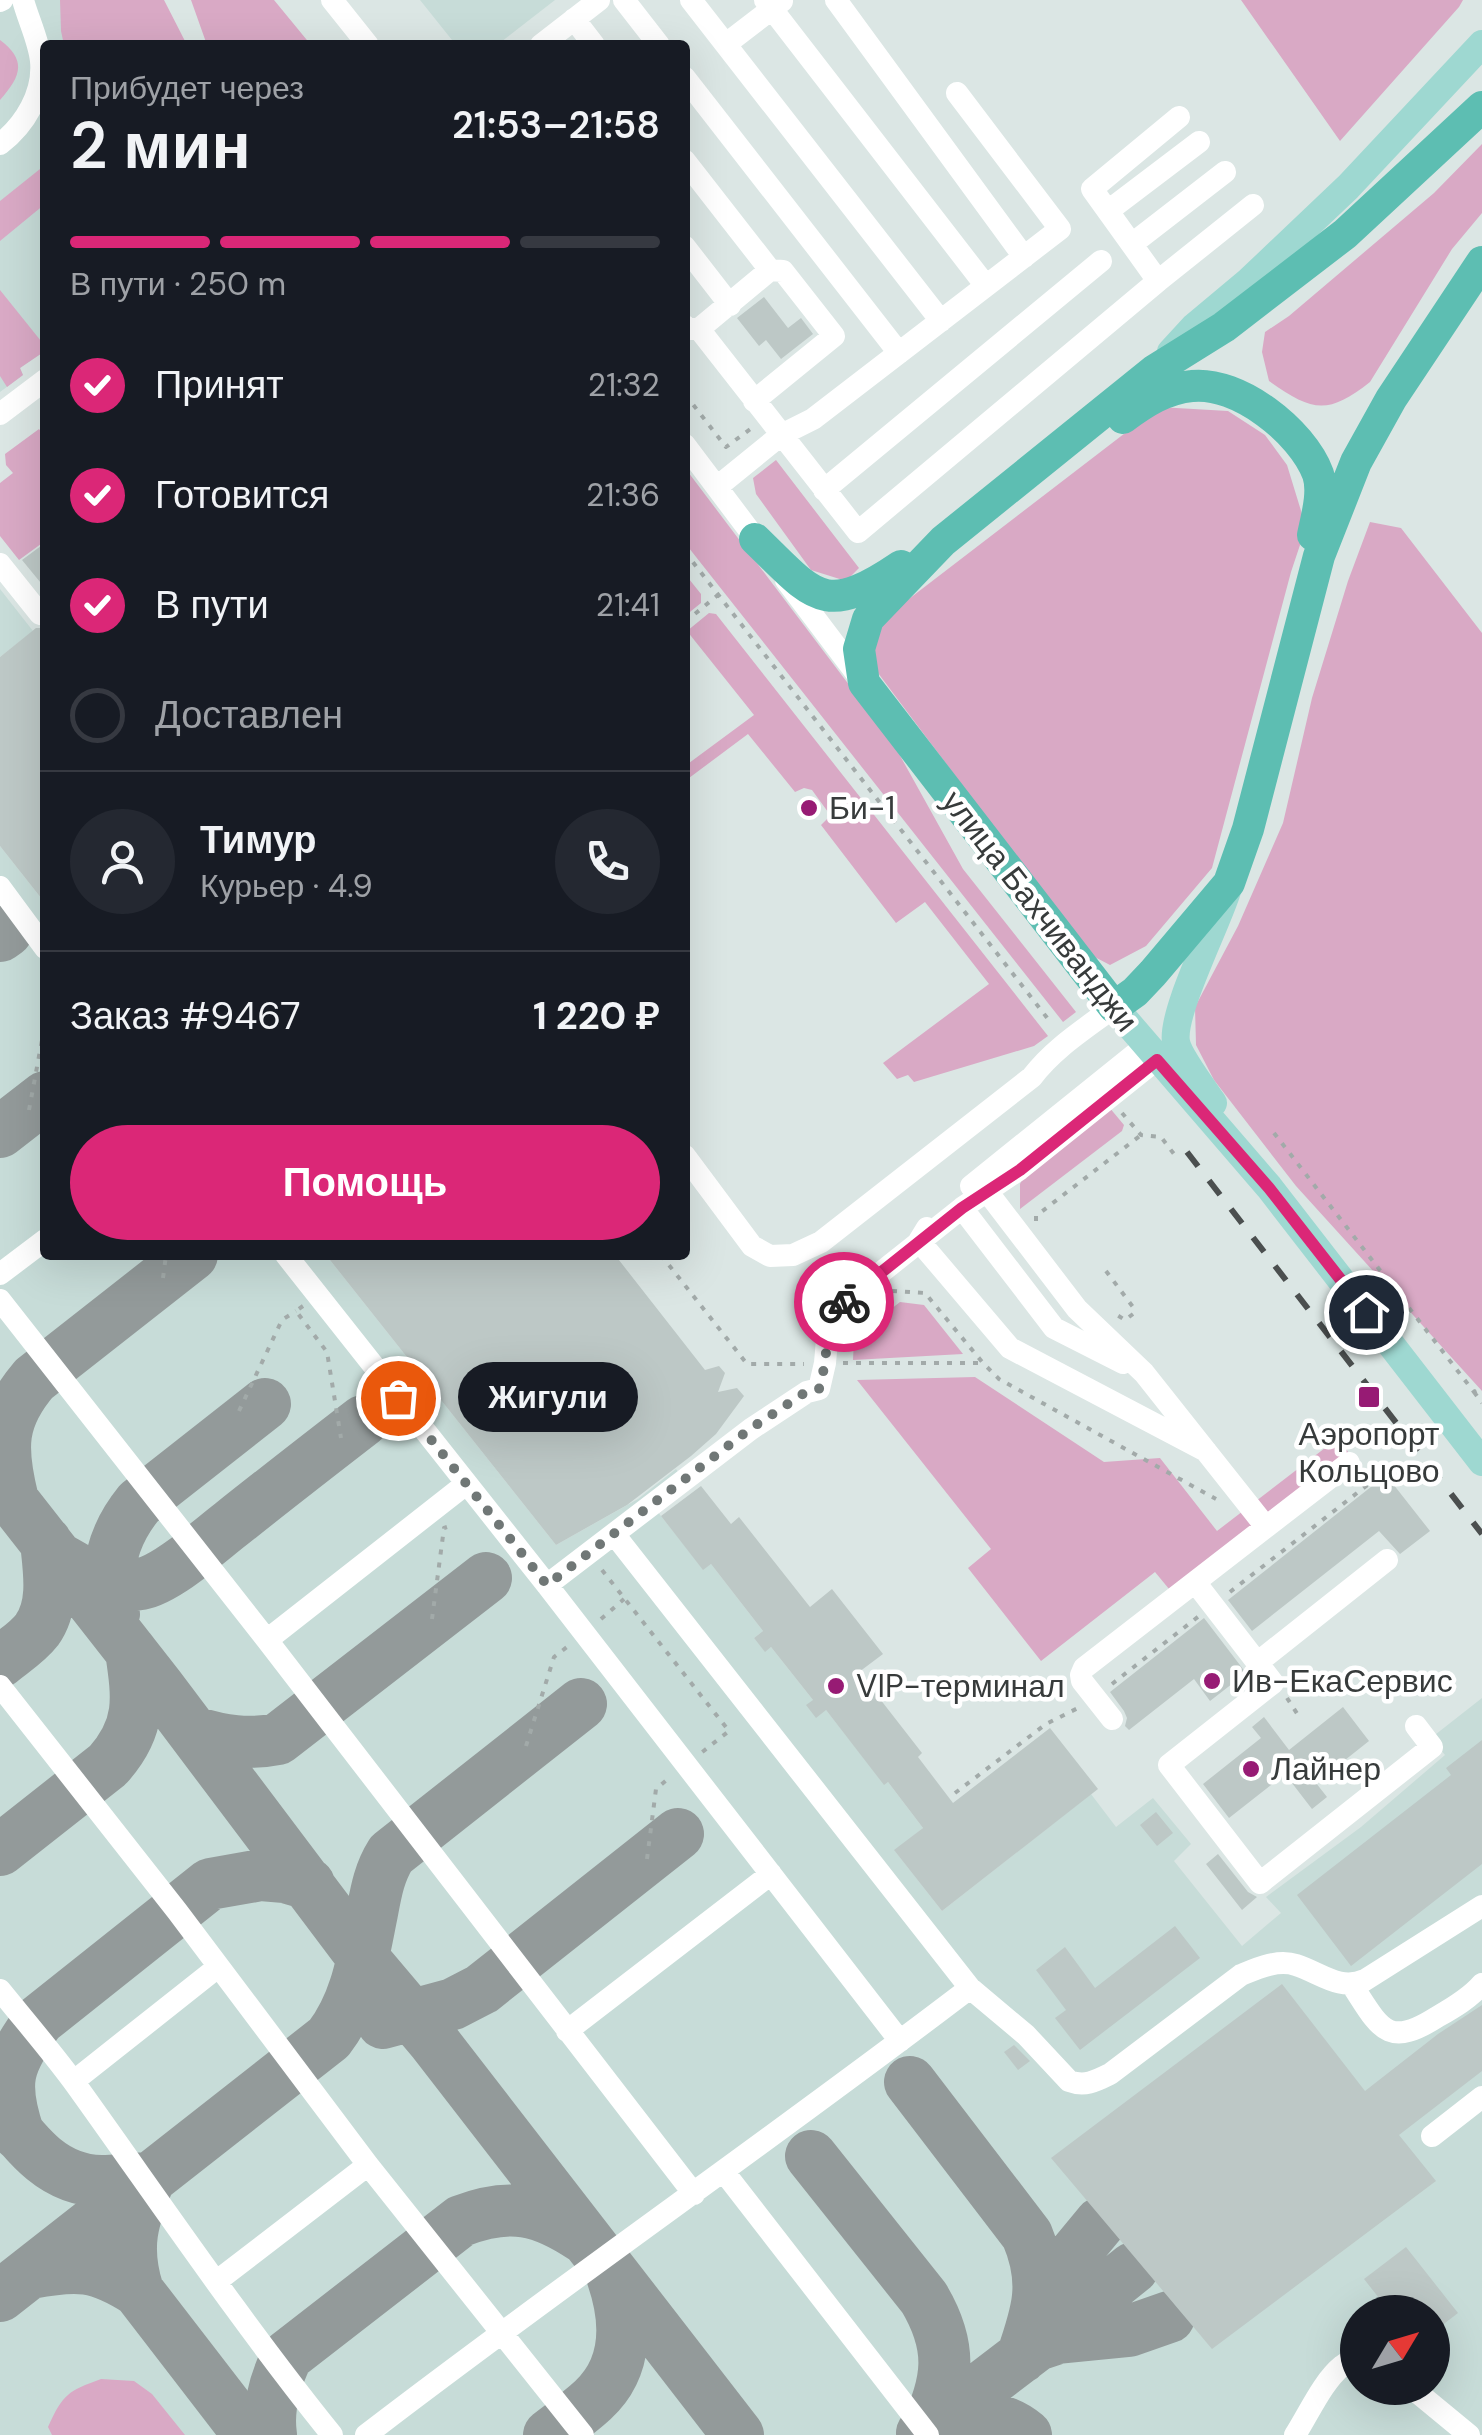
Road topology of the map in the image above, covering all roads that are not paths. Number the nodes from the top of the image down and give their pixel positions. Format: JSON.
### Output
{"nodes":[{"id":1,"x":22,"y":0,"type":"edge"},
{"id":2,"x":332,"y":0,"type":"edge"},
{"id":3,"x":598,"y":0,"type":"edge"},
{"id":4,"x":624,"y":0,"type":"edge"},
{"id":5,"x":691,"y":0,"type":"edge"},
{"id":6,"x":836,"y":0,"type":"edge"},
{"id":7,"x":774,"y":3,"type":"edge"},
{"id":8,"x":574,"y":19,"type":"junction"},
{"id":9,"x":364,"y":40,"type":"edge"},
{"id":10,"x":547,"y":40,"type":"edge"},
{"id":11,"x":590,"y":40,"type":"edge"},
{"id":12,"x":655,"y":40,"type":"edge"},
{"id":13,"x":726,"y":44,"type":"junction"},
{"id":14,"x":1482,"y":44,"type":"edge"},
{"id":15,"x":40,"y":57,"type":"edge"},
{"id":16,"x":40,"y":74,"type":"edge"},
{"id":17,"x":690,"y":84,"type":"edge"},
{"id":18,"x":958,"y":93,"type":"dead end"},
{"id":19,"x":1482,"y":107,"type":"edge"},
{"id":20,"x":1178,"y":117,"type":"dead end"},
{"id":21,"x":1199,"y":142,"type":"dead end"},
{"id":22,"x":0,"y":144,"type":"edge"},
{"id":23,"x":690,"y":167,"type":"edge"},
{"id":24,"x":1225,"y":172,"type":"dead end"},
{"id":25,"x":1253,"y":205,"type":"dead end"},
{"id":26,"x":1108,"y":211,"type":"junction"},
{"id":27,"x":1132,"y":244,"type":"junction"},
{"id":28,"x":690,"y":254,"type":"edge"},
{"id":29,"x":1024,"y":257,"type":"junction"},
{"id":30,"x":1101,"y":260,"type":"dead end"},
{"id":31,"x":1482,"y":262,"type":"edge"},
{"id":32,"x":770,"y":270,"type":"junction"},
{"id":33,"x":1158,"y":281,"type":"junction"},
{"id":34,"x":986,"y":286,"type":"junction"},
{"id":35,"x":730,"y":305,"type":"junction"},
{"id":36,"x":940,"y":321,"type":"junction"},
{"id":37,"x":692,"y":328,"type":"edge"},
{"id":38,"x":899,"y":353,"type":"junction"},
{"id":39,"x":1155,"y":370,"type":"junction"},
{"id":40,"x":40,"y":384,"type":"edge"},
{"id":41,"x":754,"y":401,"type":"junction"},
{"id":42,"x":0,"y":414,"type":"edge"},
{"id":43,"x":781,"y":435,"type":"junction"},
{"id":44,"x":690,"y":452,"type":"edge"},
{"id":45,"x":1032,"y":469,"type":"junction"},
{"id":46,"x":717,"y":487,"type":"junction"},
{"id":47,"x":824,"y":490,"type":"junction"},
{"id":48,"x":755,"y":538,"type":"junction"},
{"id":49,"x":943,"y":541,"type":"junction"},
{"id":50,"x":0,"y":564,"type":"edge"},
{"id":51,"x":40,"y":614,"type":"dead end"},
{"id":52,"x":1290,"y":672,"type":"junction"},
{"id":53,"x":864,"y":683,"type":"junction"},
{"id":54,"x":1230,"y":883,"type":"junction"},
{"id":55,"x":0,"y":887,"type":"edge"},
{"id":56,"x":40,"y":941,"type":"edge"},
{"id":57,"x":1114,"y":1007,"type":"junction"},
{"id":58,"x":1159,"y":1050,"type":"junction"},
{"id":59,"x":690,"y":1163,"type":"edge"},
{"id":60,"x":986,"y":1190,"type":"junction"},
{"id":61,"x":962,"y":1208,"type":"junction"},
{"id":62,"x":933,"y":1219,"type":"junction"},
{"id":63,"x":919,"y":1242,"type":"junction"},
{"id":64,"x":40,"y":1244,"type":"edge"},
{"id":65,"x":290,"y":1260,"type":"edge"},
{"id":66,"x":0,"y":1274,"type":"edge"},
{"id":67,"x":0,"y":1300,"type":"edge"},
{"id":68,"x":1144,"y":1373,"type":"junction"},
{"id":69,"x":813,"y":1390,"type":"junction"},
{"id":70,"x":1206,"y":1451,"type":"junction"},
{"id":71,"x":1482,"y":1462,"type":"edge"},
{"id":72,"x":1349,"y":1463,"type":"dead end"},
{"id":73,"x":466,"y":1484,"type":"junction"},
{"id":74,"x":1266,"y":1527,"type":"junction"},
{"id":75,"x":614,"y":1534,"type":"junction"},
{"id":76,"x":1387,"y":1560,"type":"dead end"},
{"id":77,"x":1195,"y":1582,"type":"junction"},
{"id":78,"x":547,"y":1585,"type":"junction"},
{"id":79,"x":267,"y":1640,"type":"junction"},
{"id":80,"x":1257,"y":1663,"type":"junction"},
{"id":81,"x":0,"y":1686,"type":"edge"},
{"id":82,"x":1112,"y":1719,"type":"dead end"},
{"id":83,"x":1416,"y":1726,"type":"dead end"},
{"id":84,"x":771,"y":1874,"type":"junction"},
{"id":85,"x":1482,"y":1906,"type":"edge"},
{"id":86,"x":218,"y":1967,"type":"junction"},
{"id":87,"x":1482,"y":1984,"type":"edge"},
{"id":88,"x":1352,"y":1985,"type":"junction"},
{"id":89,"x":970,"y":1988,"type":"junction"},
{"id":90,"x":0,"y":1990,"type":"edge"},
{"id":91,"x":567,"y":2031,"type":"junction"},
{"id":92,"x":900,"y":2041,"type":"junction"},
{"id":93,"x":74,"y":2081,"type":"junction"},
{"id":94,"x":1482,"y":2097,"type":"edge"},
{"id":95,"x":1432,"y":2136,"type":"dead end"},
{"id":96,"x":368,"y":2166,"type":"junction"},
{"id":97,"x":724,"y":2172,"type":"junction"},
{"id":98,"x":694,"y":2194,"type":"junction"},
{"id":99,"x":217,"y":2282,"type":"junction"},
{"id":100,"x":502,"y":2331,"type":"junction"},
{"id":101,"x":1340,"y":2367,"type":"edge"},
{"id":102,"x":1433,"y":2405,"type":"edge"},
{"id":103,"x":332,"y":2435,"type":"edge"},
{"id":104,"x":366,"y":2435,"type":"edge"},
{"id":105,"x":583,"y":2435,"type":"edge"},
{"id":106,"x":928,"y":2435,"type":"edge"},
{"id":107,"x":1295,"y":2435,"type":"edge"},
{"id":108,"x":1469,"y":2435,"type":"edge"}],
"edges":[{"from":1,"to":15,"type":"street"},
{"from":2,"to":9,"type":"street"},
{"from":3,"to":8,"type":"street"},
{"from":4,"to":12,"type":"street"},
{"from":5,"to":13,"type":"street"},
{"from":6,"to":29,"type":"street"},
{"from":7,"to":13,"type":"street"},
{"from":7,"to":34,"type":"street"},
{"from":8,"to":10,"type":"street"},
{"from":8,"to":11,"type":"street"},
{"from":13,"to":36,"type":"street"},
{"from":14,"to":39,"type":"main road"},
{"from":16,"to":22,"type":"street"},
{"from":17,"to":38,"type":"street"},
{"from":18,"to":29,"type":"street"},
{"from":19,"to":39,"type":"highway"},
{"from":20,"to":26,"type":"street"},
{"from":21,"to":26,"type":"street"},
{"from":23,"to":32,"type":"street"},
{"from":24,"to":27,"type":"street"},
{"from":25,"to":33,"type":"street"},
{"from":26,"to":27,"type":"street"},
{"from":27,"to":33,"type":"street"},
{"from":28,"to":35,"type":"street"},
{"from":29,"to":34,"type":"street"},
{"from":30,"to":47,"type":"street"},
{"from":31,"to":52,"type":"highway"},
{"from":32,"to":35,"type":"street"},
{"from":32,"to":41,"type":"street"},
{"from":33,"to":47,"type":"street"},
{"from":34,"to":36,"type":"street"},
{"from":35,"to":37,"type":"street"},
{"from":36,"to":38,"type":"street"},
{"from":37,"to":41,"type":"street"},
{"from":38,"to":43,"type":"street"},
{"from":39,"to":45,"type":"highway"},
{"from":40,"to":42,"type":"street"},
{"from":41,"to":43,"type":"street"},
{"from":43,"to":46,"type":"street"},
{"from":43,"to":47,"type":"street"},
{"from":44,"to":46,"type":"street","name":"улица Бахчиванджи"},
{"from":45,"to":49,"type":"highway"},
{"from":45,"to":52,"type":"highway"},
{"from":46,"to":48,"type":"street","name":"улица Бахчиванджи"},
{"from":48,"to":49,"type":"highway"},
{"from":48,"to":53,"type":"street","name":"улица Бахчиванджи"},
{"from":49,"to":53,"type":"highway"},
{"from":50,"to":51,"type":"street"},
{"from":52,"to":54,"type":"highway"},
{"from":53,"to":57,"type":"highway","name":"улица Бахчиванджи"},
{"from":54,"to":57,"type":"highway"},
{"from":54,"to":58,"type":"main road"},
{"from":55,"to":56,"type":"street"},
{"from":57,"to":58,"type":"main road","name":"улица Бахчиванджи"},
{"from":57,"to":59,"type":"street"},
{"from":58,"to":60,"type":"street"},
{"from":58,"to":62,"type":"street"},
{"from":58,"to":71,"type":"main road","name":"улица Бахчиванджи"},
{"from":60,"to":61,"type":"street"},
{"from":60,"to":68,"type":"street"},
{"from":61,"to":63,"type":"street"},
{"from":61,"to":68,"type":"street"},
{"from":62,"to":63,"type":"street"},
{"from":62,"to":69,"type":"street"},
{"from":63,"to":69,"type":"street"},
{"from":63,"to":70,"type":"street"},
{"from":64,"to":66,"type":"street"},
{"from":65,"to":73,"type":"street"},
{"from":67,"to":79,"type":"street"},
{"from":68,"to":70,"type":"street"},
{"from":69,"to":75,"type":"street"},
{"from":70,"to":74,"type":"street"},
{"from":72,"to":74,"type":"street"},
{"from":73,"to":78,"type":"street"},
{"from":73,"to":79,"type":"street"},
{"from":74,"to":77,"type":"street"},
{"from":75,"to":78,"type":"street"},
{"from":75,"to":89,"type":"street"},
{"from":76,"to":80,"type":"street"},
{"from":77,"to":80,"type":"street"},
{"from":77,"to":82,"type":"street"},
{"from":78,"to":84,"type":"street"},
{"from":79,"to":91,"type":"street"},
{"from":80,"to":83,"type":"street"},
{"from":81,"to":86,"type":"street"},
{"from":84,"to":91,"type":"street"},
{"from":84,"to":92,"type":"street"},
{"from":85,"to":88,"type":"street"},
{"from":86,"to":93,"type":"street"},
{"from":86,"to":96,"type":"street"},
{"from":87,"to":88,"type":"street"},
{"from":88,"to":89,"type":"street"},
{"from":89,"to":92,"type":"street"},
{"from":90,"to":93,"type":"street"},
{"from":91,"to":98,"type":"street"},
{"from":92,"to":97,"type":"street"},
{"from":93,"to":99,"type":"street"},
{"from":94,"to":95,"type":"street"},
{"from":96,"to":99,"type":"street"},
{"from":96,"to":100,"type":"street"},
{"from":97,"to":98,"type":"street"},
{"from":97,"to":106,"type":"street"},
{"from":98,"to":100,"type":"street"},
{"from":99,"to":103,"type":"street"},
{"from":100,"to":104,"type":"street"},
{"from":100,"to":105,"type":"street"},
{"from":101,"to":107,"type":"street"},
{"from":102,"to":108,"type":"street"}]}
